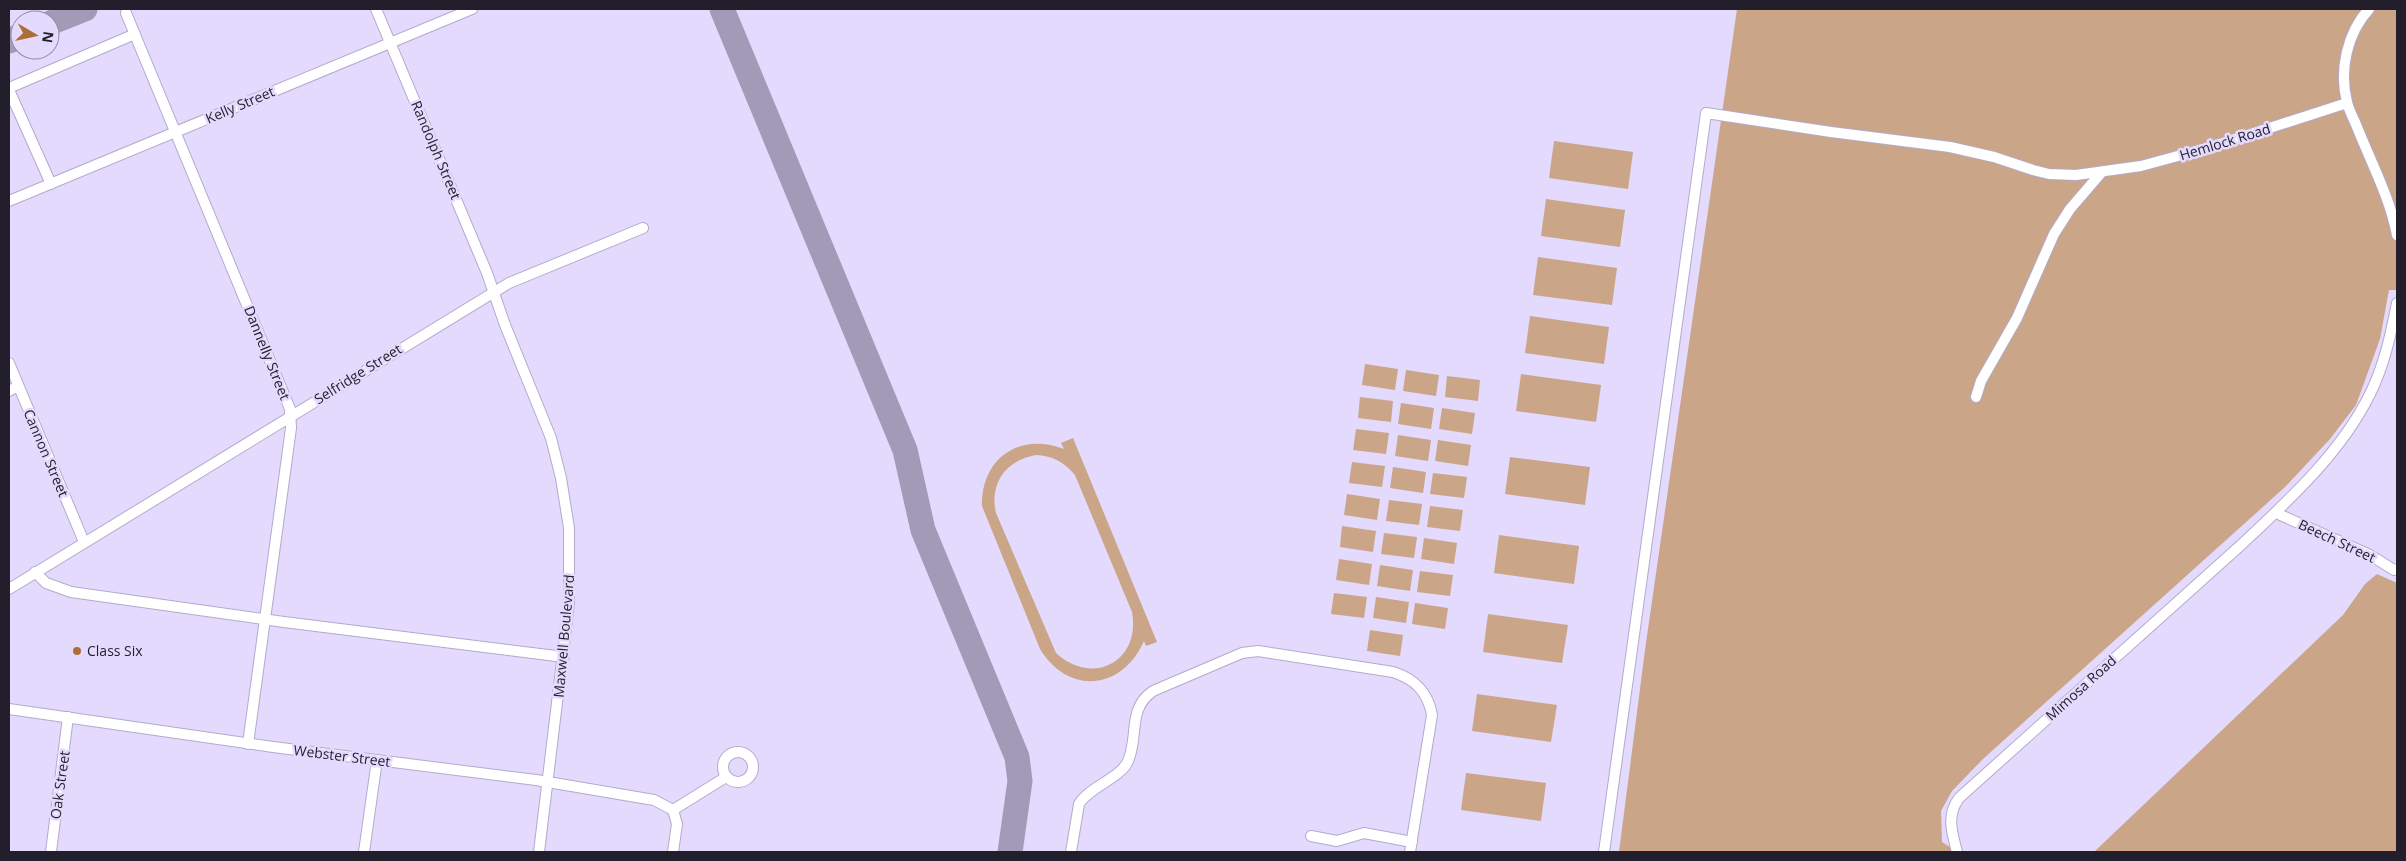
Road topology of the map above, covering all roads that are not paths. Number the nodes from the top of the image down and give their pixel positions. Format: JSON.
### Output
{"nodes":[{"id":1,"x":376,"y":9,"type":"edge"},
{"id":2,"x":472,"y":9,"type":"edge"},
{"id":3,"x":2369,"y":9,"type":"edge"},
{"id":4,"x":126,"y":13,"type":"dead end"},
{"id":5,"x":135,"y":34,"type":"junction"},
{"id":6,"x":391,"y":42,"type":"junction"},
{"id":7,"x":9,"y":89,"type":"edge"},
{"id":8,"x":2347,"y":103,"type":"junction"},
{"id":9,"x":175,"y":132,"type":"junction"},
{"id":10,"x":2101,"y":173,"type":"junction"},
{"id":11,"x":51,"y":184,"type":"junction"},
{"id":12,"x":9,"y":201,"type":"edge"},
{"id":13,"x":643,"y":228,"type":"dead end"},
{"id":14,"x":2397,"y":235,"type":"edge"},
{"id":15,"x":493,"y":292,"type":"junction"},
{"id":16,"x":2397,"y":303,"type":"edge"},
{"id":17,"x":9,"y":363,"type":"edge"},
{"id":18,"x":14,"y":388,"type":"edge"},
{"id":19,"x":1976,"y":397,"type":"dead end"},
{"id":20,"x":290,"y":416,"type":"junction"},
{"id":21,"x":2276,"y":513,"type":"junction"},
{"id":22,"x":84,"y":542,"type":"junction"},
{"id":23,"x":2396,"y":570,"type":"edge"},
{"id":24,"x":35,"y":572,"type":"junction"},
{"id":25,"x":9,"y":589,"type":"edge"},
{"id":26,"x":265,"y":619,"type":"junction"},
{"id":27,"x":564,"y":657,"type":"junction"},
{"id":28,"x":9,"y":709,"type":"edge"},
{"id":29,"x":68,"y":717,"type":"junction"},
{"id":30,"x":248,"y":744,"type":"junction"},
{"id":31,"x":377,"y":760,"type":"junction"},
{"id":32,"x":726,"y":776,"type":"dead end"},
{"id":33,"x":548,"y":783,"type":"junction"},
{"id":34,"x":673,"y":810,"type":"junction"},
{"id":35,"x":1311,"y":836,"type":"dead end"},
{"id":36,"x":1412,"y":842,"type":"junction"},
{"id":37,"x":51,"y":852,"type":"edge"},
{"id":38,"x":364,"y":852,"type":"edge"},
{"id":39,"x":539,"y":852,"type":"edge"},
{"id":40,"x":673,"y":852,"type":"edge"},
{"id":41,"x":1071,"y":852,"type":"edge"},
{"id":42,"x":1410,"y":852,"type":"edge"},
{"id":43,"x":1604,"y":852,"type":"edge"},
{"id":44,"x":1957,"y":852,"type":"edge"}],
"edges":[{"from":1,"to":6,"type":"street","name":"Randolph Street"},
{"from":2,"to":6,"type":"street","name":"Kelly Street"},
{"from":3,"to":8,"type":"street"},
{"from":4,"to":5,"type":"street","name":"Dannelly Street"},
{"from":5,"to":7,"type":"street"},
{"from":5,"to":9,"type":"street","name":"Dannelly Street"},
{"from":6,"to":9,"type":"street","name":"Kelly Street"},
{"from":6,"to":15,"type":"street","name":"Randolph Street"},
{"from":7,"to":11,"type":"street"},
{"from":8,"to":10,"type":"street","name":"Hemlock Road"},
{"from":8,"to":14,"type":"street"},
{"from":9,"to":11,"type":"street","name":"Kelly Street"},
{"from":9,"to":20,"type":"street","name":"Dannelly Street"},
{"from":10,"to":19,"type":"street"},
{"from":10,"to":43,"type":"street","name":"Hemlock Road"},
{"from":11,"to":12,"type":"street","name":"Kelly Street"},
{"from":13,"to":15,"type":"street","name":"Selfridge Street"},
{"from":15,"to":20,"type":"street","name":"Selfridge Street"},
{"from":15,"to":27,"type":"street","name":"Maxwell Boulevard"},
{"from":16,"to":21,"type":"street","name":"Mimosa Road"},
{"from":17,"to":18,"type":"street","name":"Cannon Street"},
{"from":18,"to":22,"type":"street","name":"Cannon Street"},
{"from":20,"to":22,"type":"street","name":"Selfridge Street"},
{"from":20,"to":26,"type":"street","name":"Dannelly Street"},
{"from":21,"to":23,"type":"street","name":"Beech Street"},
{"from":21,"to":44,"type":"street","name":"Mimosa Road"},
{"from":22,"to":24,"type":"street","name":"Selfridge Street"},
{"from":24,"to":25,"type":"street","name":"Selfridge Street"},
{"from":24,"to":26,"type":"street"},
{"from":26,"to":27,"type":"street"},
{"from":26,"to":30,"type":"street","name":"Dannelly Street"},
{"from":27,"to":33,"type":"street","name":"Maxwell Boulevard"},
{"from":28,"to":29,"type":"street","name":"Webster Street"},
{"from":29,"to":30,"type":"street","name":"Webster Street"},
{"from":29,"to":37,"type":"street","name":"Oak Street"},
{"from":30,"to":31,"type":"street","name":"Webster Street"},
{"from":31,"to":33,"type":"street","name":"Webster Street"},
{"from":31,"to":38,"type":"street"},
{"from":32,"to":34,"type":"street"},
{"from":33,"to":34,"type":"street","name":"Webster Street"},
{"from":33,"to":39,"type":"street","name":"Maxwell Boulevard"},
{"from":34,"to":40,"type":"street"},
{"from":35,"to":36,"type":"street"},
{"from":36,"to":41,"type":"street"},
{"from":36,"to":42,"type":"street"}]}
